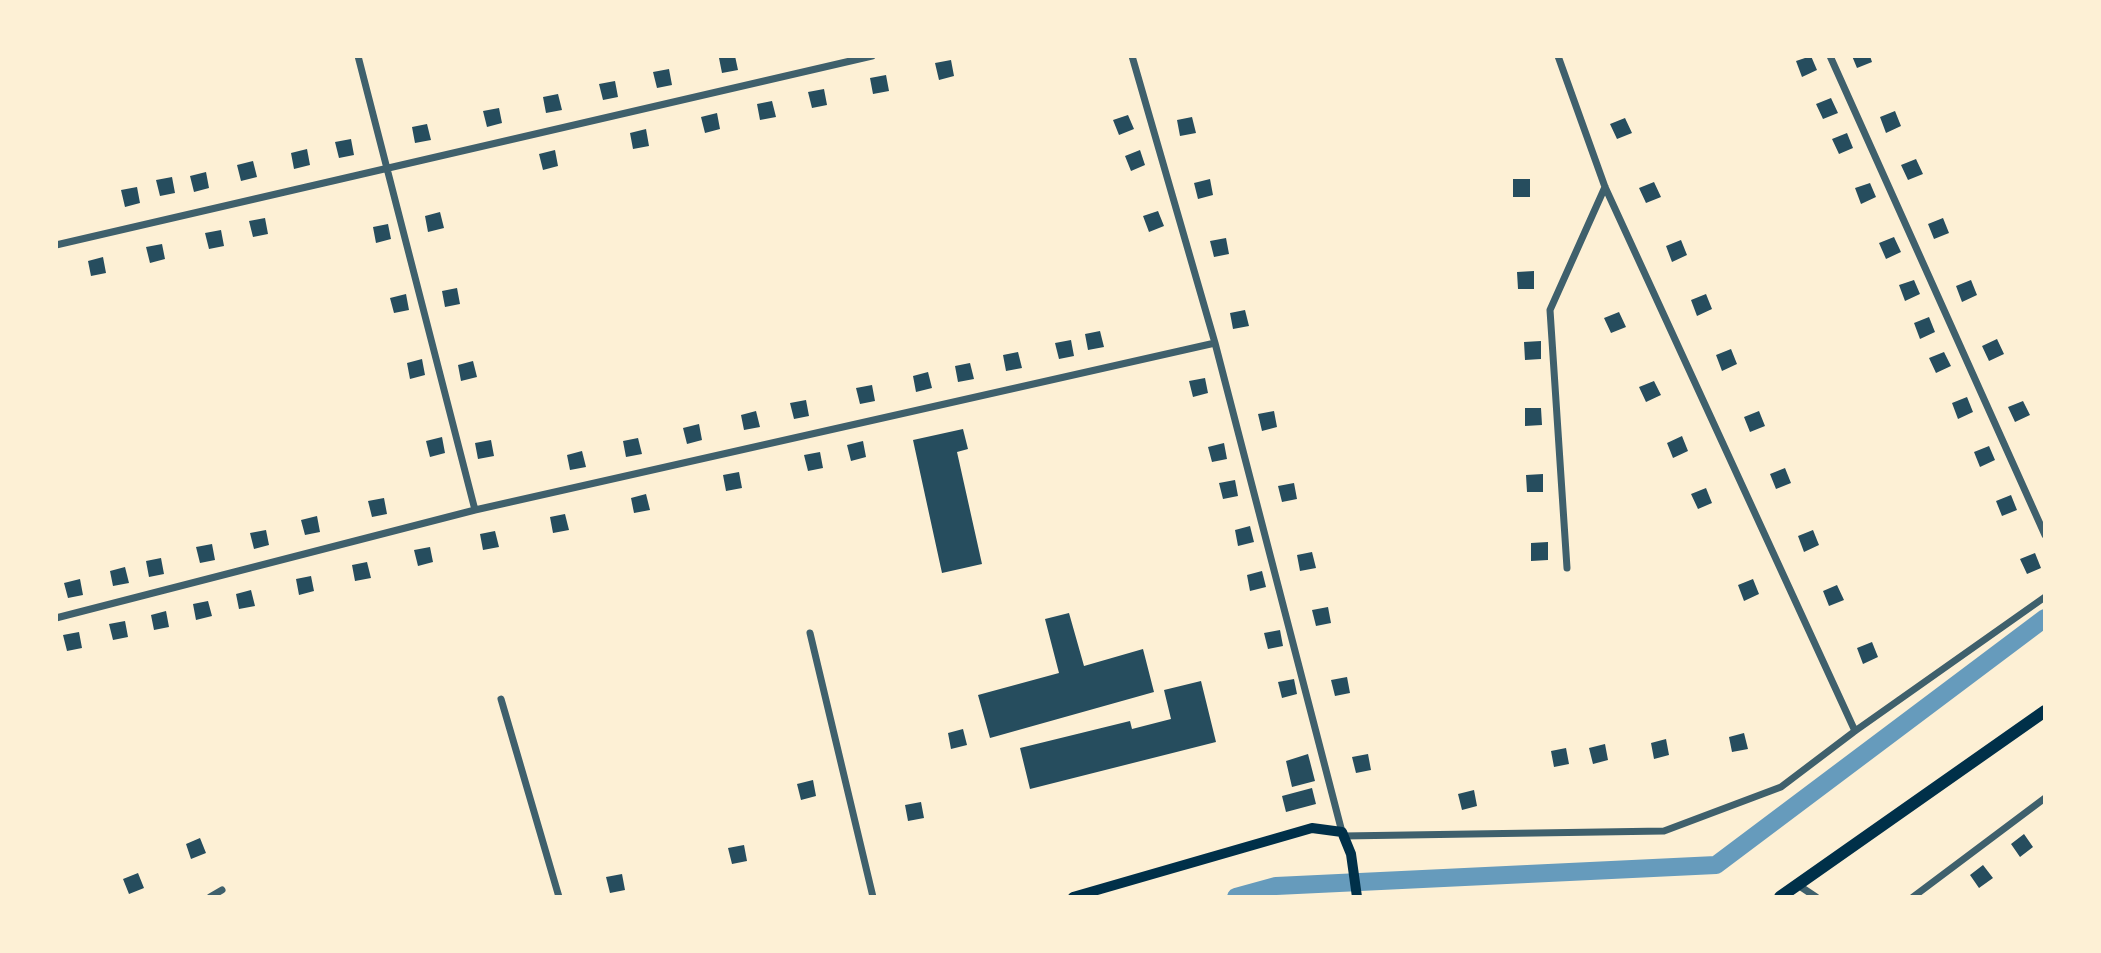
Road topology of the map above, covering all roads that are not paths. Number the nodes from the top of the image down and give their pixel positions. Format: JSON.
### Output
{"nodes":[{"id":1,"x":358,"y":56,"type":"edge"},
{"id":2,"x":872,"y":56,"type":"edge"},
{"id":3,"x":1132,"y":56,"type":"edge"},
{"id":4,"x":1558,"y":56,"type":"edge"},
{"id":5,"x":1830,"y":56,"type":"edge"},
{"id":6,"x":387,"y":168,"type":"junction"},
{"id":7,"x":1605,"y":187,"type":"junction"},
{"id":8,"x":56,"y":245,"type":"edge"},
{"id":9,"x":1215,"y":343,"type":"junction"},
{"id":10,"x":475,"y":510,"type":"junction"},
{"id":11,"x":2045,"y":535,"type":"edge"},
{"id":12,"x":1567,"y":568,"type":"dead end"},
{"id":13,"x":2045,"y":597,"type":"edge"},
{"id":14,"x":56,"y":618,"type":"edge"},
{"id":15,"x":810,"y":634,"type":"dead end"},
{"id":16,"x":501,"y":699,"type":"dead end"},
{"id":17,"x":2045,"y":711,"type":"edge"},
{"id":18,"x":1855,"y":731,"type":"junction"},
{"id":19,"x":2045,"y":798,"type":"edge"},
{"id":20,"x":1342,"y":834,"type":"junction"},
{"id":21,"x":1798,"y":885,"type":"junction"},
{"id":22,"x":222,"y":890,"type":"dead end"},
{"id":23,"x":210,"y":897,"type":"edge"},
{"id":24,"x":559,"y":897,"type":"edge"},
{"id":25,"x":873,"y":897,"type":"edge"},
{"id":26,"x":1073,"y":897,"type":"edge"},
{"id":27,"x":1357,"y":897,"type":"edge"},
{"id":28,"x":1780,"y":897,"type":"edge"},
{"id":29,"x":1816,"y":897,"type":"edge"},
{"id":30,"x":1913,"y":897,"type":"edge"}],
"edges":[{"from":1,"to":6,"type":"street"},
{"from":2,"to":6,"type":"street"},
{"from":3,"to":9,"type":"street"},
{"from":4,"to":7,"type":"street"},
{"from":5,"to":11,"type":"street"},
{"from":6,"to":8,"type":"street"},
{"from":6,"to":10,"type":"street"},
{"from":7,"to":12,"type":"street"},
{"from":7,"to":18,"type":"street"},
{"from":9,"to":10,"type":"street"},
{"from":9,"to":20,"type":"street"},
{"from":10,"to":14,"type":"street"},
{"from":13,"to":18,"type":"street"},
{"from":15,"to":25,"type":"street"},
{"from":16,"to":24,"type":"street"},
{"from":17,"to":21,"type":"main road"},
{"from":18,"to":20,"type":"street"},
{"from":19,"to":30,"type":"street"},
{"from":20,"to":26,"type":"main road"},
{"from":20,"to":27,"type":"main road"},
{"from":21,"to":28,"type":"main road"},
{"from":21,"to":29,"type":"street"},
{"from":22,"to":23,"type":"street"}]}
